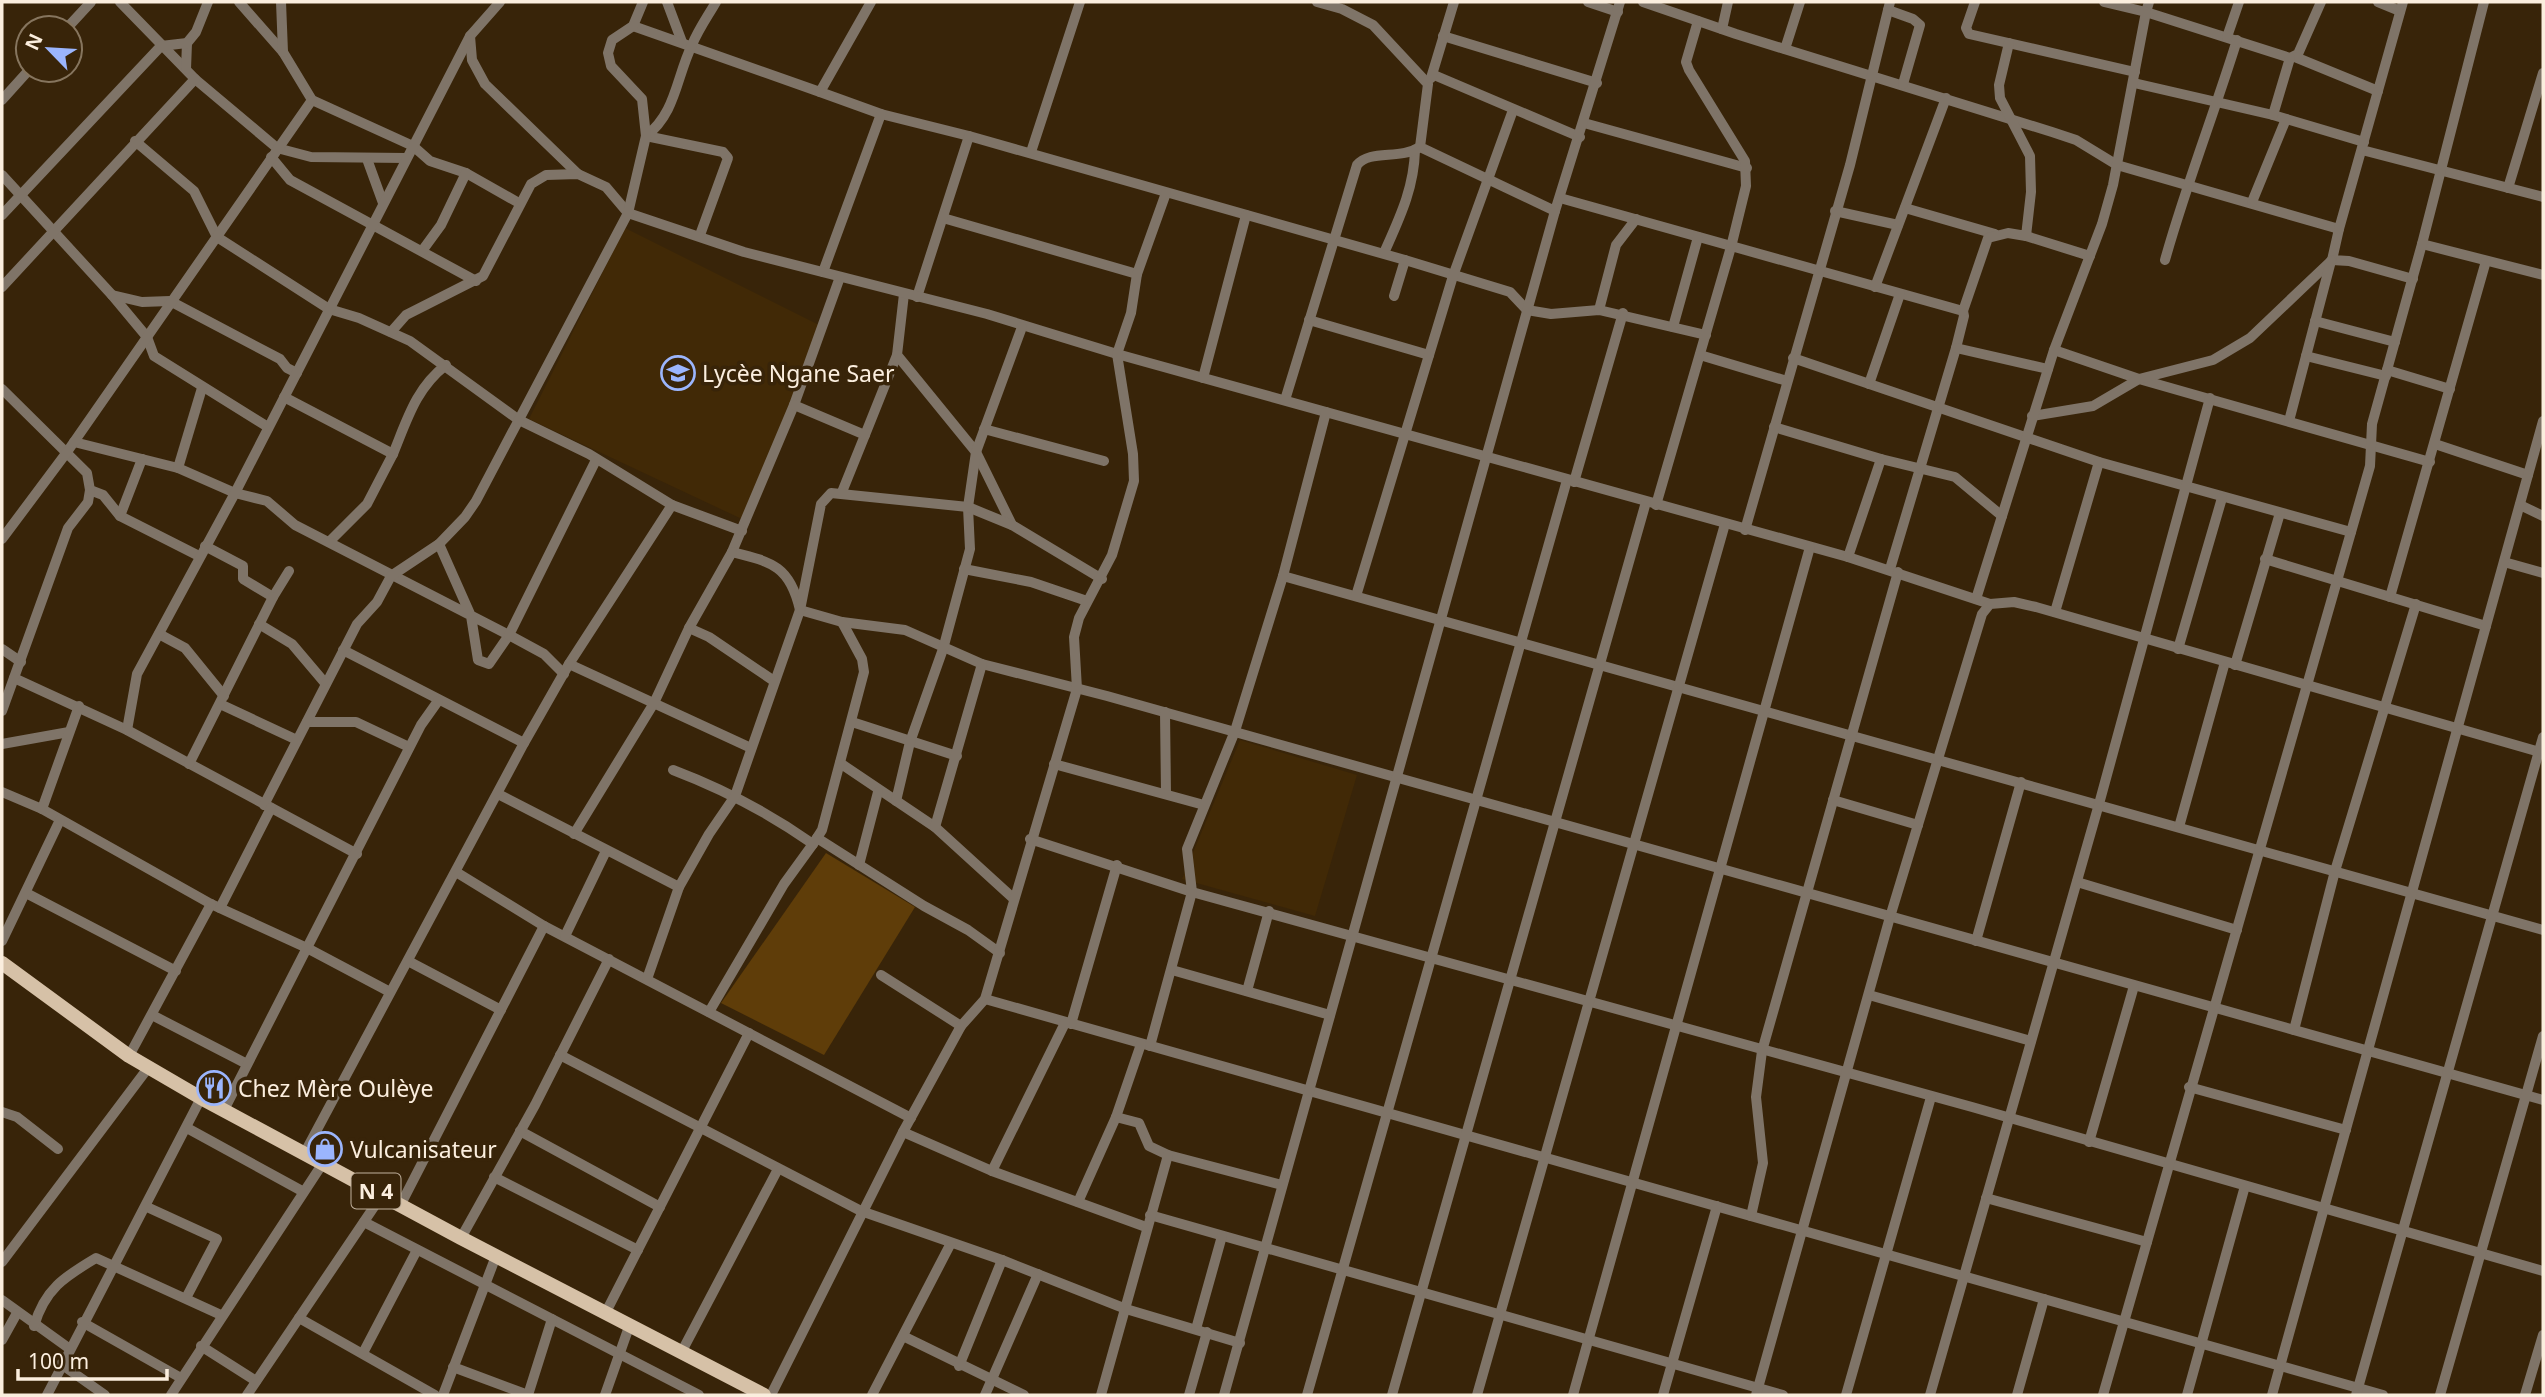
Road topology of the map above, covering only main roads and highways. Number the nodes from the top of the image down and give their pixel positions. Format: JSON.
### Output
{"nodes":[{"id":1,"x":2,"y":963,"type":"edge"},
{"id":2,"x":764,"y":1395,"type":"edge"}],
"edges":[{"from":1,"to":2,"type":"main road","number":"N 4"}]}
